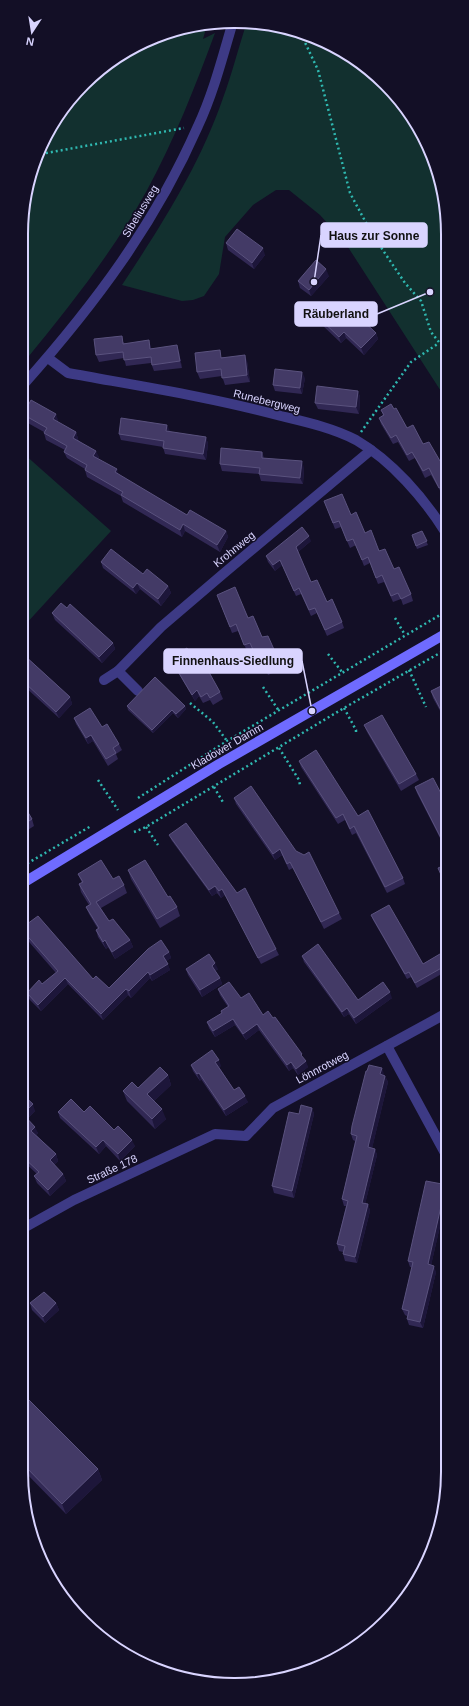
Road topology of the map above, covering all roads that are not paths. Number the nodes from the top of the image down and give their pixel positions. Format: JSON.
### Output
{"nodes":[{"id":1,"x":231,"y":28,"type":"edge"},
{"id":2,"x":48,"y":358,"type":"junction"},
{"id":3,"x":28,"y":380,"type":"edge"},
{"id":4,"x":371,"y":450,"type":"junction"},
{"id":5,"x":441,"y":526,"type":"edge"},
{"id":6,"x":441,"y":637,"type":"edge"},
{"id":7,"x":118,"y":671,"type":"junction"},
{"id":8,"x":104,"y":680,"type":"dead end"},
{"id":9,"x":138,"y":691,"type":"dead end"},
{"id":10,"x":28,"y":879,"type":"edge"},
{"id":11,"x":441,"y":1016,"type":"edge"},
{"id":12,"x":387,"y":1046,"type":"junction"},
{"id":13,"x":215,"y":1134,"type":"joint"},
{"id":14,"x":441,"y":1146,"type":"edge"},
{"id":15,"x":28,"y":1225,"type":"edge"}],
"edges":[{"from":1,"to":2,"type":"street","name":"Sibeliusweg"},
{"from":2,"to":3,"type":"street","name":"Sibeliusweg"},
{"from":2,"to":4,"type":"street","name":"Runebergweg"},
{"from":4,"to":5,"type":"street","name":"Runebergweg"},
{"from":4,"to":7,"type":"street","name":"Krohnweg"},
{"from":6,"to":10,"type":"main road","name":"Kladower Damm"},
{"from":7,"to":8,"type":"street","name":"Krohnweg"},
{"from":7,"to":9,"type":"street"},
{"from":11,"to":12,"type":"street","name":"Lönnrotweg"},
{"from":12,"to":13,"type":"street","name":"Lönnrotweg"},
{"from":12,"to":14,"type":"street"},
{"from":13,"to":15,"type":"street","name":"Straße 178"}]}
